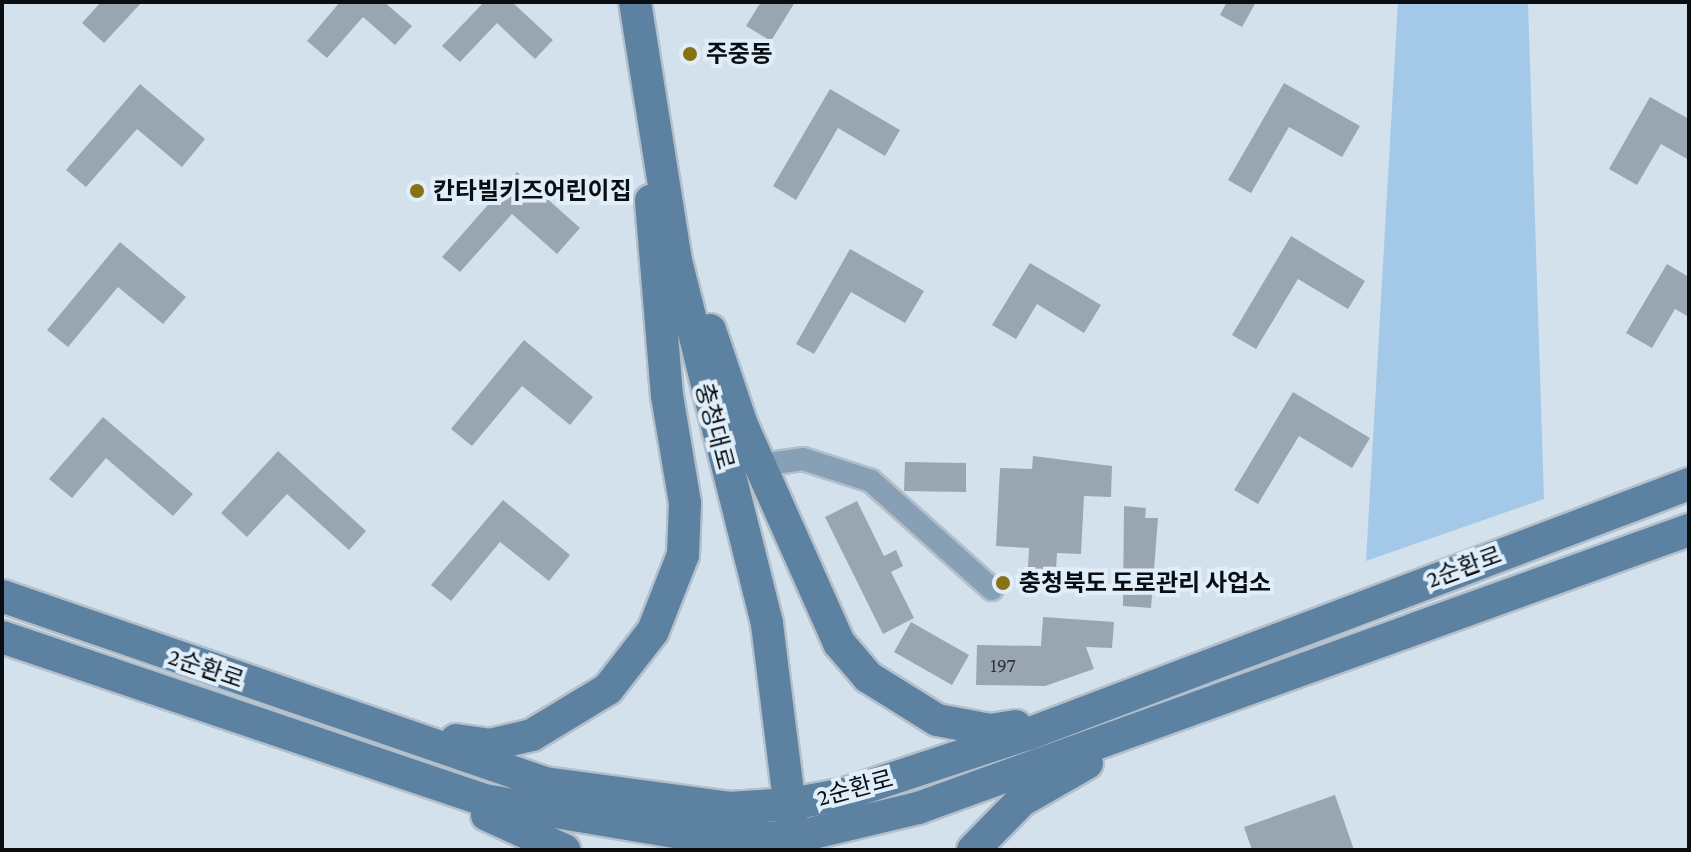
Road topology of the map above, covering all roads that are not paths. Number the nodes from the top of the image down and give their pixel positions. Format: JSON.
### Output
{"nodes":[{"id":1,"x":635,"y":2,"type":"edge"},
{"id":2,"x":652,"y":110,"type":"junction"},
{"id":3,"x":761,"y":465,"type":"junction"},
{"id":4,"x":1689,"y":484,"type":"edge"},
{"id":5,"x":1689,"y":530,"type":"edge"},
{"id":6,"x":992,"y":589,"type":"dead end"},
{"id":7,"x":2,"y":596,"type":"edge"},
{"id":8,"x":2,"y":637,"type":"edge"},
{"id":9,"x":1075,"y":716,"type":"junction"},
{"id":10,"x":1166,"y":720,"type":"junction"},
{"id":11,"x":382,"y":729,"type":"junction"},
{"id":12,"x":456,"y":791,"type":"junction"},
{"id":13,"x":791,"y":804,"type":"junction"},
{"id":14,"x":792,"y":844,"type":"edge"},
{"id":15,"x":564,"y":850,"type":"edge"},
{"id":16,"x":973,"y":850,"type":"edge"}],
"edges":[{"from":1,"to":2,"type":"street","name":"충청대로"},
{"from":2,"to":3,"type":"street"},
{"from":2,"to":11,"type":"street"},
{"from":2,"to":13,"type":"street","name":"충청대로"},
{"from":3,"to":6,"type":"street"},
{"from":3,"to":9,"type":"street"},
{"from":4,"to":9,"type":"street","name":"2순환로"},
{"from":5,"to":10,"type":"street","name":"2순환로"},
{"from":7,"to":11,"type":"street","name":"2순환로"},
{"from":8,"to":12,"type":"street","name":"2순환로"},
{"from":9,"to":13,"type":"street","name":"2순환로"},
{"from":10,"to":14,"type":"street","name":"2순환로"},
{"from":10,"to":16,"type":"street"},
{"from":11,"to":13,"type":"street","name":"2순환로"},
{"from":12,"to":14,"type":"street","name":"2순환로"},
{"from":12,"to":15,"type":"street"},
{"from":13,"to":14,"type":"street","name":"충청대로"}]}
